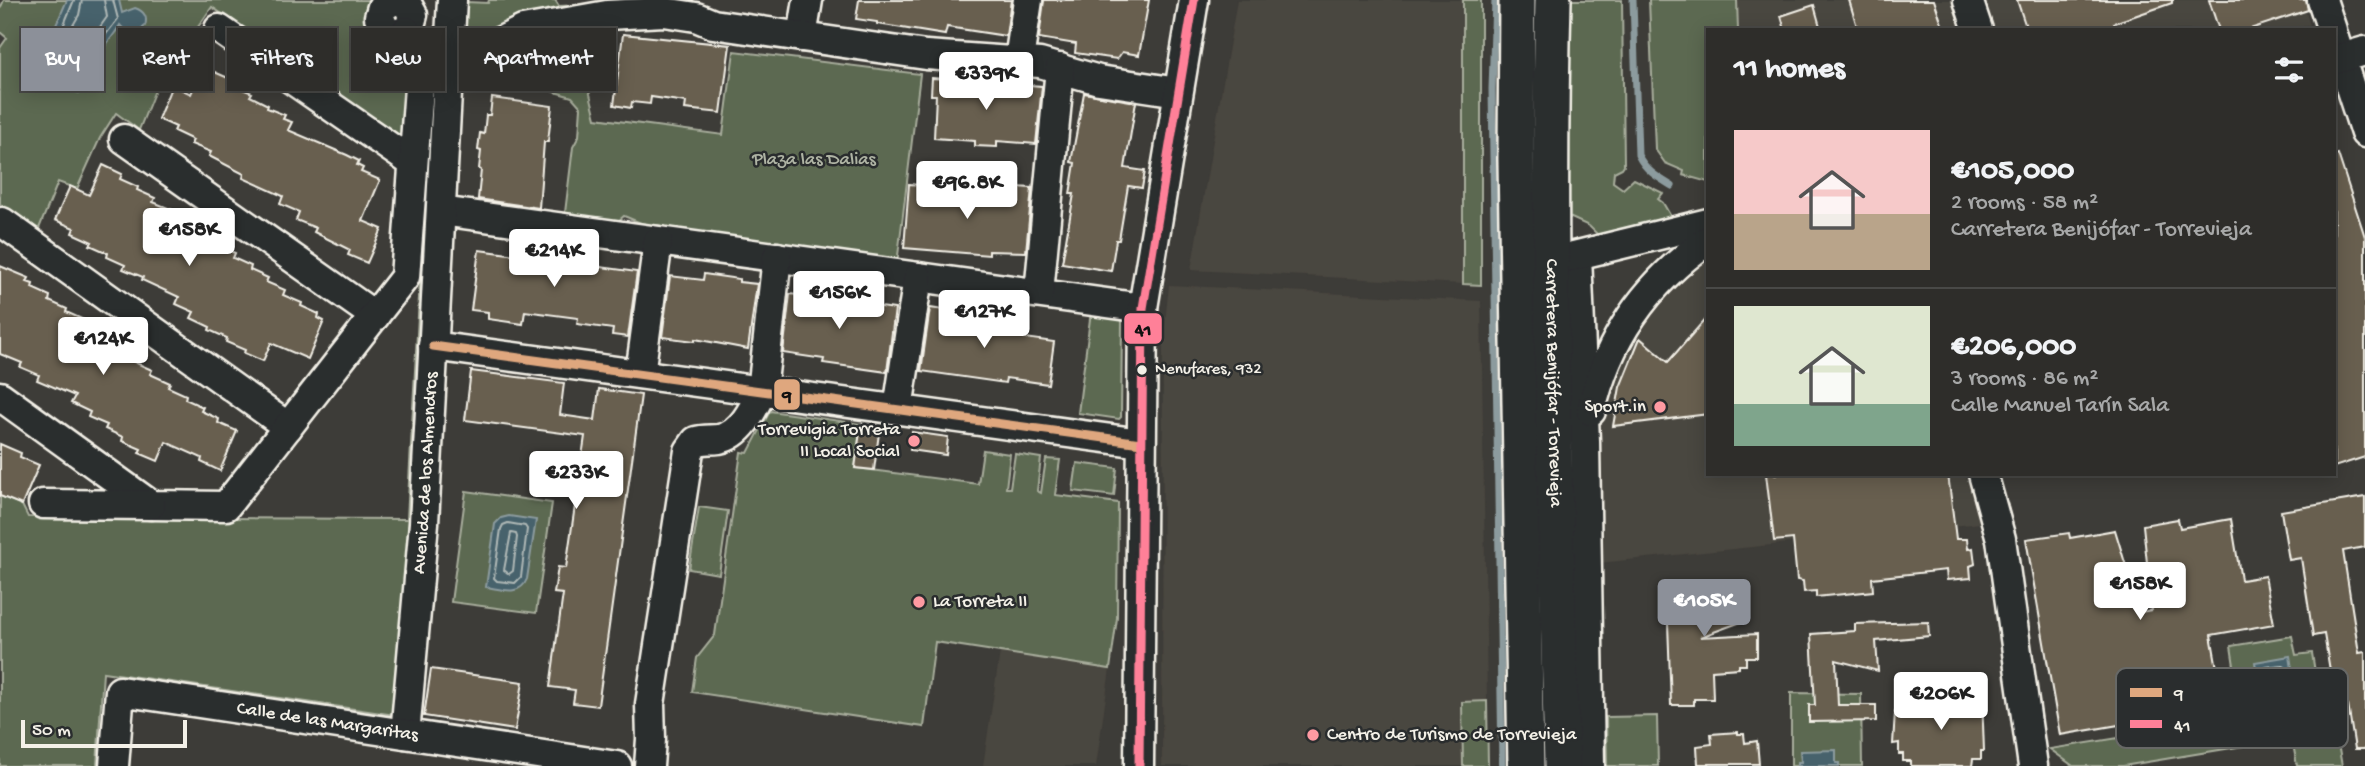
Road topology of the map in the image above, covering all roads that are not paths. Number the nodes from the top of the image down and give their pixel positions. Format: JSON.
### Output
{"nodes":[{"id":1,"x":452,"y":0,"type":"edge"},
{"id":2,"x":808,"y":0,"type":"edge"},
{"id":3,"x":1028,"y":0,"type":"edge"},
{"id":4,"x":1194,"y":0,"type":"edge"},
{"id":5,"x":1517,"y":0,"type":"edge"},
{"id":6,"x":1553,"y":0,"type":"edge"},
{"id":7,"x":1968,"y":0,"type":"edge"},
{"id":8,"x":2322,"y":0,"type":"edge"},
{"id":9,"x":405,"y":8,"type":"edge"},
{"id":10,"x":715,"y":12,"type":"edge"},
{"id":11,"x":1977,"y":28,"type":"edge"},
{"id":12,"x":2331,"y":28,"type":"edge"},
{"id":13,"x":219,"y":29,"type":"dead end"},
{"id":14,"x":802,"y":37,"type":"junction"},
{"id":15,"x":449,"y":52,"type":"junction"},
{"id":16,"x":2344,"y":52,"type":"edge"},
{"id":17,"x":1019,"y":60,"type":"junction"},
{"id":18,"x":1060,"y":68,"type":"junction"},
{"id":19,"x":1178,"y":92,"type":"junction"},
{"id":20,"x":2365,"y":133,"type":"edge"},
{"id":21,"x":124,"y":139,"type":"dead end"},
{"id":22,"x":413,"y":163,"type":"junction"},
{"id":23,"x":441,"y":211,"type":"junction"},
{"id":24,"x":2,"y":222,"type":"dead end"},
{"id":25,"x":1706,"y":223,"type":"edge"},
{"id":26,"x":658,"y":241,"type":"junction"},
{"id":27,"x":1706,"y":242,"type":"edge"},
{"id":28,"x":777,"y":257,"type":"junction"},
{"id":29,"x":1565,"y":258,"type":"junction"},
{"id":30,"x":918,"y":277,"type":"junction"},
{"id":31,"x":1039,"y":293,"type":"junction"},
{"id":32,"x":1143,"y":308,"type":"junction"},
{"id":33,"x":375,"y":316,"type":"junction"},
{"id":34,"x":433,"y":346,"type":"junction"},
{"id":35,"x":640,"y":374,"type":"junction"},
{"id":36,"x":762,"y":391,"type":"junction"},
{"id":37,"x":0,"y":396,"type":"edge"},
{"id":38,"x":898,"y":409,"type":"junction"},
{"id":39,"x":288,"y":427,"type":"junction"},
{"id":40,"x":1585,"y":441,"type":"junction"},
{"id":41,"x":1141,"y":443,"type":"junction"},
{"id":42,"x":1984,"y":476,"type":"edge"},
{"id":43,"x":43,"y":504,"type":"dead end"},
{"id":44,"x":150,"y":505,"type":"junction"},
{"id":45,"x":405,"y":734,"type":"junction"},
{"id":46,"x":114,"y":766,"type":"edge"},
{"id":47,"x":617,"y":766,"type":"edge"},
{"id":48,"x":649,"y":766,"type":"edge"},
{"id":49,"x":1139,"y":766,"type":"edge"},
{"id":50,"x":1526,"y":766,"type":"edge"},
{"id":51,"x":1562,"y":766,"type":"edge"},
{"id":52,"x":1590,"y":766,"type":"edge"},
{"id":53,"x":2033,"y":766,"type":"edge"}],
"edges":[{"from":1,"to":15,"type":"street","name":"Avenida de los Almendros"},
{"from":2,"to":14,"type":"street"},
{"from":3,"to":17,"type":"street"},
{"from":4,"to":19,"type":"street"},
{"from":5,"to":50,"type":"main road","name":"Carretera Benijófar - Torrevieja"},
{"from":6,"to":29,"type":"main road","name":"Carretera Benijófar - Torrevieja"},
{"from":7,"to":11,"type":"street"},
{"from":8,"to":12,"type":"street"},
{"from":9,"to":15,"type":"street"},
{"from":9,"to":22,"type":"street"},
{"from":10,"to":14,"type":"street"},
{"from":10,"to":15,"type":"street"},
{"from":13,"to":22,"type":"street"},
{"from":14,"to":17,"type":"street"},
{"from":15,"to":23,"type":"street","name":"Avenida de los Almendros"},
{"from":16,"to":20,"type":"street"},
{"from":17,"to":18,"type":"street"},
{"from":18,"to":19,"type":"street"},
{"from":18,"to":31,"type":"street"},
{"from":19,"to":32,"type":"street"},
{"from":21,"to":33,"type":"street"},
{"from":22,"to":33,"type":"street"},
{"from":23,"to":26,"type":"street"},
{"from":23,"to":34,"type":"street","name":"Avenida de los Almendros"},
{"from":24,"to":39,"type":"street"},
{"from":25,"to":29,"type":"street"},
{"from":26,"to":28,"type":"street"},
{"from":26,"to":35,"type":"street"},
{"from":27,"to":40,"type":"street"},
{"from":28,"to":30,"type":"street"},
{"from":28,"to":36,"type":"street"},
{"from":29,"to":40,"type":"street"},
{"from":29,"to":51,"type":"main road","name":"Carretera Benijófar - Torrevieja"},
{"from":30,"to":31,"type":"street"},
{"from":30,"to":38,"type":"street"},
{"from":31,"to":32,"type":"street"},
{"from":32,"to":41,"type":"street"},
{"from":33,"to":39,"type":"street"},
{"from":34,"to":35,"type":"street"},
{"from":34,"to":45,"type":"street","name":"Avenida de los Almendros"},
{"from":35,"to":36,"type":"street"},
{"from":36,"to":38,"type":"street"},
{"from":36,"to":48,"type":"street"},
{"from":37,"to":44,"type":"street"},
{"from":38,"to":41,"type":"street"},
{"from":39,"to":44,"type":"street"},
{"from":40,"to":52,"type":"street"},
{"from":41,"to":49,"type":"street"},
{"from":42,"to":53,"type":"street"},
{"from":43,"to":44,"type":"street"},
{"from":45,"to":46,"type":"street","name":"Calle de las Margaritas"},
{"from":45,"to":47,"type":"street","name":"Calle de las Margaritas"}]}
